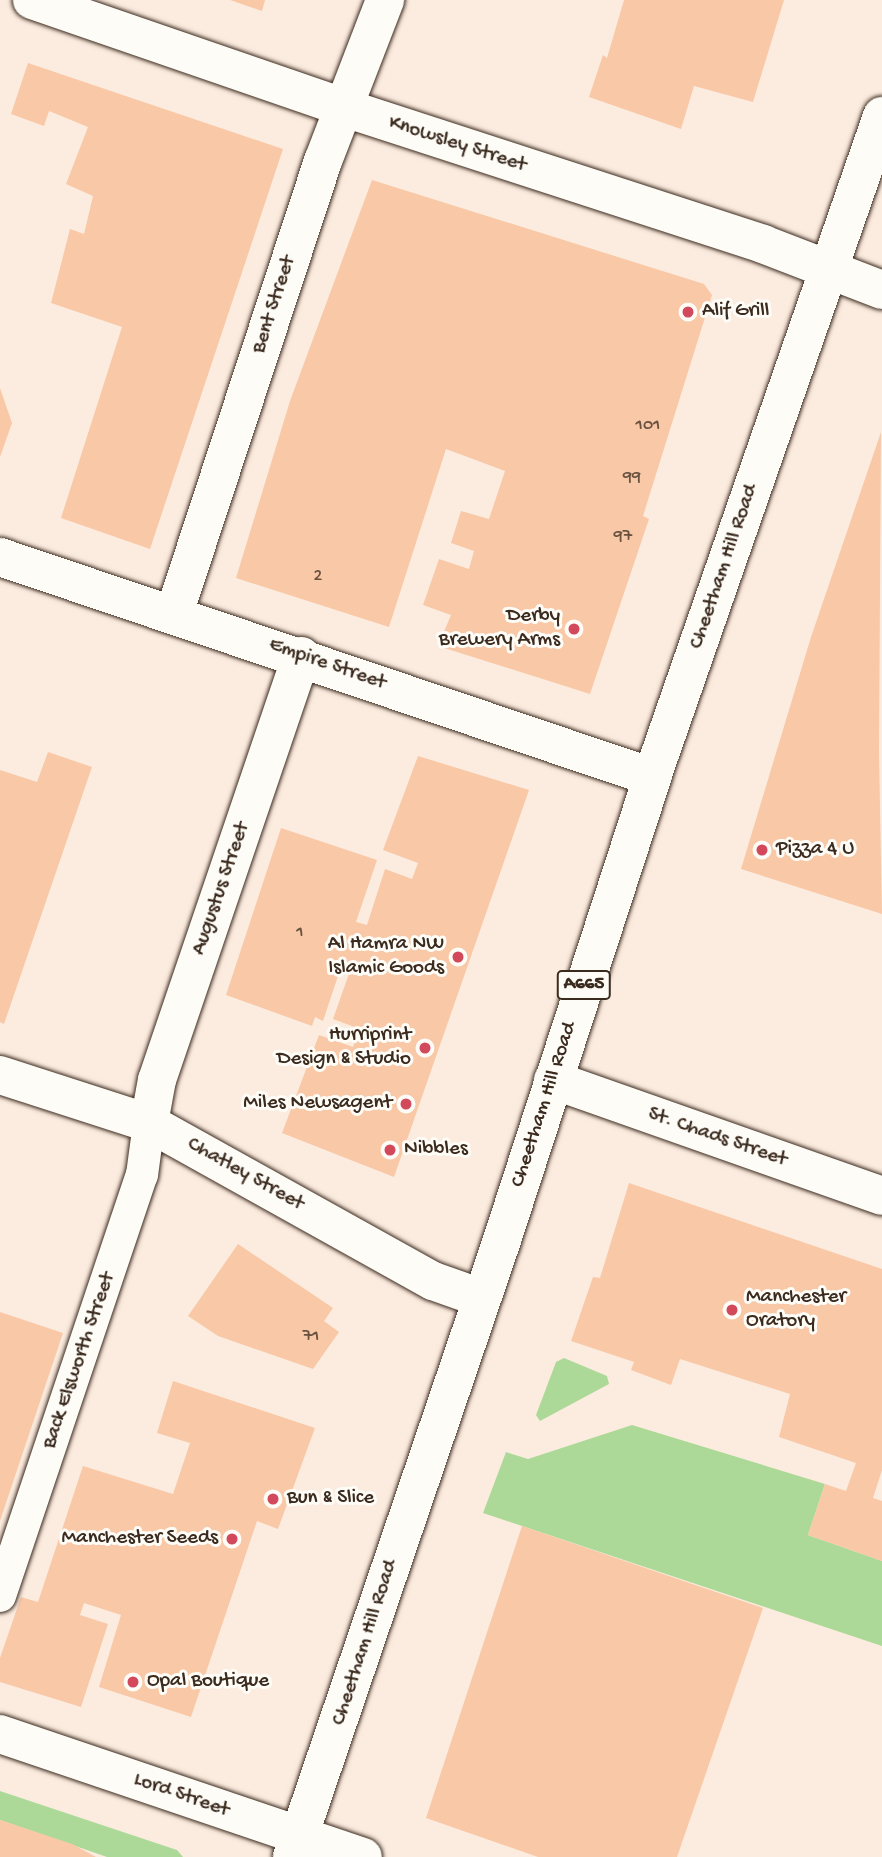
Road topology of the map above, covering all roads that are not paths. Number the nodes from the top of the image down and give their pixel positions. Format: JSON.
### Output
{"nodes":[{"id":1,"x":32,"y":0,"type":"edge"},
{"id":2,"x":385,"y":0,"type":"edge"},
{"id":3,"x":345,"y":108,"type":"junction"},
{"id":4,"x":882,"y":116,"type":"edge"},
{"id":5,"x":829,"y":269,"type":"junction"},
{"id":6,"x":882,"y":290,"type":"edge"},
{"id":7,"x":0,"y":557,"type":"edge"},
{"id":8,"x":174,"y":614,"type":"junction"},
{"id":9,"x":301,"y":656,"type":"junction"},
{"id":10,"x":652,"y":777,"type":"junction"},
{"id":11,"x":0,"y":1075,"type":"edge"},
{"id":12,"x":553,"y":1080,"type":"junction"},
{"id":13,"x":149,"y":1123,"type":"junction"},
{"id":14,"x":882,"y":1196,"type":"edge"},
{"id":15,"x":481,"y":1298,"type":"junction"},
{"id":16,"x":0,"y":1596,"type":"edge"},
{"id":17,"x":0,"y":1734,"type":"edge"},
{"id":18,"x":296,"y":1847,"type":"edge"},
{"id":19,"x":363,"y":1857,"type":"edge"}],
"edges":[{"from":1,"to":3,"type":"main road","name":"Knowsley Street"},
{"from":2,"to":3,"type":"main road","name":"Bent Street"},
{"from":3,"to":5,"type":"main road","name":"Knowsley Street"},
{"from":3,"to":8,"type":"main road","name":"Bent Street"},
{"from":4,"to":5,"type":"main road","name":"Cheetham Hill Road","number":"A665"},
{"from":5,"to":6,"type":"main road","name":"Knowsley Street"},
{"from":5,"to":10,"type":"main road","name":"Cheetham Hill Road","number":"A665"},
{"from":7,"to":8,"type":"main road","name":"Empire Street"},
{"from":8,"to":9,"type":"main road","name":"Empire Street"},
{"from":9,"to":10,"type":"main road","name":"Empire Street"},
{"from":9,"to":13,"type":"main road","name":"Augustus Street"},
{"from":10,"to":12,"type":"main road","name":"Cheetham Hill Road","number":"A665"},
{"from":11,"to":13,"type":"main road","name":"Chatley Street"},
{"from":12,"to":14,"type":"main road","name":"St. Chads Street"},
{"from":12,"to":15,"type":"main road","name":"Cheetham Hill Road","number":"A665"},
{"from":13,"to":15,"type":"main road","name":"Chatley Street"},
{"from":13,"to":16,"type":"lane","name":"Back Elsworth Street"},
{"from":15,"to":18,"type":"main road","name":"Cheetham Hill Road","number":"A665"},
{"from":17,"to":18,"type":"main road","name":"Lord Street"},
{"from":18,"to":19,"type":"main road","name":"Lord Street"}]}
